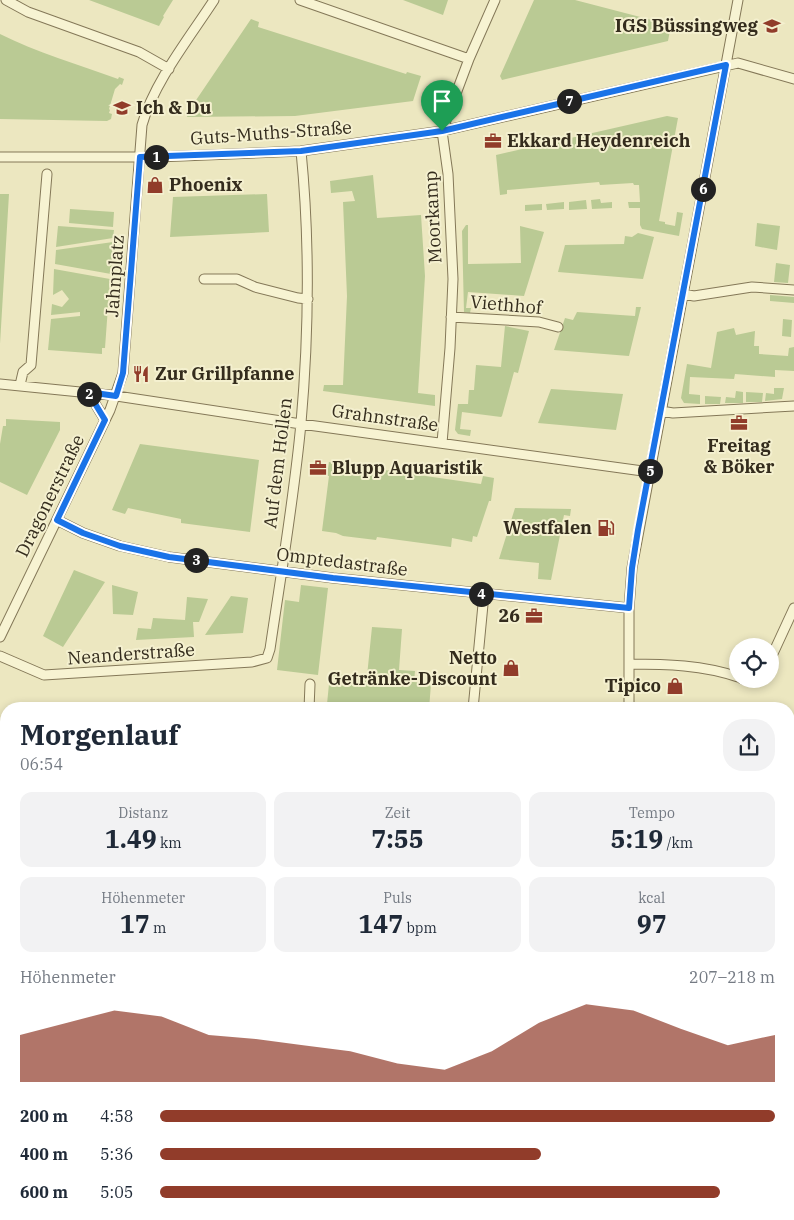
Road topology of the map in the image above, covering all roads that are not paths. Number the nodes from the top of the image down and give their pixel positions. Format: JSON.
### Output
{"nodes":[{"id":1,"x":6,"y":0,"type":"edge"},
{"id":2,"x":214,"y":0,"type":"edge"},
{"id":3,"x":300,"y":0,"type":"edge"},
{"id":4,"x":496,"y":0,"type":"edge"},
{"id":5,"x":735,"y":1,"type":"edge"},
{"id":6,"x":469,"y":60,"type":"junction"},
{"id":7,"x":726,"y":65,"type":"junction"},
{"id":8,"x":169,"y":69,"type":"junction"},
{"id":9,"x":794,"y":79,"type":"edge"},
{"id":10,"x":442,"y":131,"type":"junction"},
{"id":11,"x":301,"y":151,"type":"junction"},
{"id":12,"x":0,"y":157,"type":"edge"},
{"id":13,"x":140,"y":157,"type":"junction"},
{"id":14,"x":47,"y":174,"type":"dead end"},
{"id":15,"x":204,"y":279,"type":"dead end"},
{"id":16,"x":794,"y":290,"type":"edge"},
{"id":17,"x":683,"y":294,"type":"junction"},
{"id":18,"x":308,"y":299,"type":"junction"},
{"id":19,"x":451,"y":317,"type":"junction"},
{"id":20,"x":558,"y":327,"type":"dead end"},
{"id":21,"x":0,"y":384,"type":"edge"},
{"id":22,"x":20,"y":385,"type":"junction"},
{"id":23,"x":88,"y":392,"type":"junction"},
{"id":24,"x":116,"y":396,"type":"junction"},
{"id":25,"x":794,"y":406,"type":"edge"},
{"id":26,"x":661,"y":411,"type":"junction"},
{"id":27,"x":105,"y":420,"type":"junction"},
{"id":28,"x":301,"y":424,"type":"junction"},
{"id":29,"x":442,"y":443,"type":"junction"},
{"id":30,"x":650,"y":472,"type":"junction"},
{"id":31,"x":57,"y":520,"type":"junction"},
{"id":32,"x":281,"y":572,"type":"junction"},
{"id":33,"x":484,"y":594,"type":"junction"},
{"id":34,"x":629,"y":608,"type":"junction"},
{"id":35,"x":794,"y":608,"type":"edge"},
{"id":36,"x":0,"y":637,"type":"edge"},
{"id":37,"x":779,"y":640,"type":"edge"},
{"id":38,"x":0,"y":656,"type":"edge"},
{"id":39,"x":267,"y":658,"type":"joint"},
{"id":40,"x":629,"y":664,"type":"junction"},
{"id":41,"x":729,"y":674,"type":"edge"},
{"id":42,"x":310,"y":684,"type":"dead end"},
{"id":43,"x":310,"y":702,"type":"edge"},
{"id":44,"x":474,"y":702,"type":"edge"},
{"id":45,"x":629,"y":702,"type":"edge"}],
"edges":[{"from":1,"to":8,"type":"street"},
{"from":2,"to":8,"type":"street","name":"Jahnplatz"},
{"from":3,"to":6,"type":"street"},
{"from":4,"to":6,"type":"street","name":"Moorkamp"},
{"from":5,"to":7,"type":"street"},
{"from":6,"to":10,"type":"street","name":"Moorkamp"},
{"from":7,"to":9,"type":"street","name":"Guts-Muths-Straße"},
{"from":7,"to":10,"type":"street","name":"Guts-Muths-Straße"},
{"from":7,"to":17,"type":"street"},
{"from":8,"to":13,"type":"street","name":"Jahnplatz"},
{"from":10,"to":11,"type":"street","name":"Guts-Muths-Straße"},
{"from":10,"to":19,"type":"street","name":"Moorkamp"},
{"from":11,"to":13,"type":"street","name":"Guts-Muths-Straße"},
{"from":11,"to":18,"type":"street","name":"Auf dem Hollen"},
{"from":12,"to":13,"type":"street","name":"Guts-Muths-Straße"},
{"from":13,"to":24,"type":"street","name":"Jahnplatz"},
{"from":14,"to":22,"type":"street"},
{"from":15,"to":18,"type":"street"},
{"from":16,"to":17,"type":"street"},
{"from":17,"to":26,"type":"street"},
{"from":18,"to":28,"type":"street","name":"Auf dem Hollen"},
{"from":19,"to":20,"type":"street","name":"Viethhof"},
{"from":19,"to":29,"type":"street","name":"Moorkamp"},
{"from":21,"to":22,"type":"street","name":"Grahnstraße"},
{"from":22,"to":23,"type":"street","name":"Grahnstraße"},
{"from":23,"to":24,"type":"street","name":"Grahnstraße"},
{"from":23,"to":27,"type":"street"},
{"from":24,"to":27,"type":"street","name":"Dragonerstraße"},
{"from":24,"to":28,"type":"street","name":"Grahnstraße"},
{"from":25,"to":26,"type":"street"},
{"from":26,"to":30,"type":"street"},
{"from":27,"to":31,"type":"street","name":"Dragonerstraße"},
{"from":28,"to":29,"type":"street","name":"Grahnstraße"},
{"from":28,"to":32,"type":"street","name":"Auf dem Hollen"},
{"from":29,"to":30,"type":"street","name":"Grahnstraße"},
{"from":30,"to":34,"type":"street"},
{"from":31,"to":32,"type":"street","name":"Omptedastraße"},
{"from":31,"to":36,"type":"street","name":"Dragonerstraße"},
{"from":32,"to":33,"type":"street","name":"Omptedastraße"},
{"from":32,"to":39,"type":"street","name":"Auf dem Hollen"},
{"from":33,"to":34,"type":"street","name":"Omptedastraße"},
{"from":33,"to":44,"type":"street"},
{"from":34,"to":40,"type":"street"},
{"from":35,"to":37,"type":"street"},
{"from":38,"to":39,"type":"street","name":"Neanderstraße"},
{"from":40,"to":41,"type":"street"},
{"from":40,"to":45,"type":"street"},
{"from":42,"to":43,"type":"street"}]}
